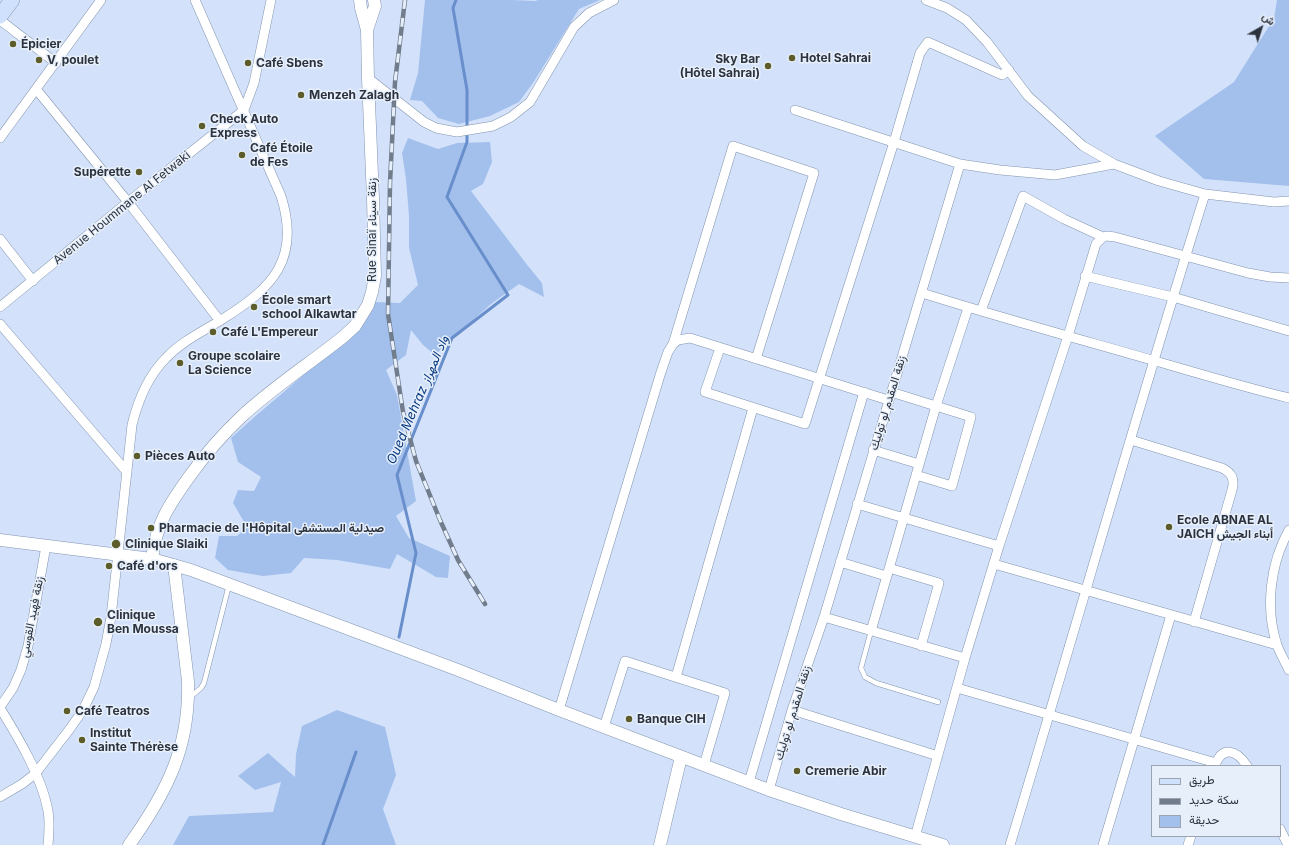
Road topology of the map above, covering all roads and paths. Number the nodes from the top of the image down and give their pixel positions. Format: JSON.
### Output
{"nodes":[{"id":1,"x":12,"y":0,"type":"edge"},
{"id":2,"x":101,"y":0,"type":"edge"},
{"id":3,"x":195,"y":0,"type":"edge"},
{"id":4,"x":270,"y":0,"type":"edge"},
{"id":5,"x":360,"y":0,"type":"edge"},
{"id":6,"x":374,"y":0,"type":"edge"},
{"id":7,"x":614,"y":0,"type":"edge"},
{"id":8,"x":926,"y":0,"type":"edge"},
{"id":9,"x":0,"y":16,"type":"edge"},
{"id":10,"x":0,"y":20,"type":"edge"},
{"id":11,"x":367,"y":30,"type":"junction"},
{"id":12,"x":56,"y":63,"type":"junction"},
{"id":13,"x":1009,"y":70,"type":"junction"},
{"id":14,"x":368,"y":78,"type":"junction"},
{"id":15,"x":36,"y":89,"type":"junction"},
{"id":16,"x":244,"y":110,"type":"junction"},
{"id":17,"x":795,"y":110,"type":"dead end"},
{"id":18,"x":0,"y":138,"type":"edge"},
{"id":19,"x":894,"y":142,"type":"junction"},
{"id":20,"x":960,"y":164,"type":"junction"},
{"id":21,"x":1114,"y":164,"type":"junction"},
{"id":22,"x":1205,"y":194,"type":"junction"},
{"id":23,"x":1289,"y":201,"type":"edge"},
{"id":24,"x":128,"y":202,"type":"junction"},
{"id":25,"x":1103,"y":237,"type":"junction"},
{"id":26,"x":0,"y":239,"type":"edge"},
{"id":27,"x":1186,"y":255,"type":"junction"},
{"id":28,"x":1085,"y":276,"type":"junction"},
{"id":29,"x":1289,"y":278,"type":"edge"},
{"id":30,"x":33,"y":281,"type":"junction"},
{"id":31,"x":922,"y":292,"type":"junction"},
{"id":32,"x":1173,"y":297,"type":"junction"},
{"id":33,"x":0,"y":307,"type":"edge"},
{"id":34,"x":968,"y":308,"type":"junction"},
{"id":35,"x":981,"y":311,"type":"junction"},
{"id":36,"x":220,"y":321,"type":"junction"},
{"id":37,"x":0,"y":324,"type":"edge"},
{"id":38,"x":1289,"y":331,"type":"edge"},
{"id":39,"x":1068,"y":336,"type":"junction"},
{"id":40,"x":674,"y":344,"type":"junction"},
{"id":41,"x":720,"y":348,"type":"junction"},
{"id":42,"x":756,"y":359,"type":"junction"},
{"id":43,"x":1153,"y":360,"type":"junction"},
{"id":44,"x":819,"y":378,"type":"junction"},
{"id":45,"x":864,"y":392,"type":"junction"},
{"id":46,"x":890,"y":396,"type":"junction"},
{"id":47,"x":1289,"y":398,"type":"edge"},
{"id":48,"x":936,"y":406,"type":"junction"},
{"id":49,"x":753,"y":408,"type":"junction"},
{"id":50,"x":1131,"y":440,"type":"junction"},
{"id":51,"x":873,"y":450,"type":"junction"},
{"id":52,"x":919,"y":464,"type":"junction"},
{"id":53,"x":127,"y":472,"type":"junction"},
{"id":54,"x":916,"y":475,"type":"junction"},
{"id":55,"x":857,"y":504,"type":"junction"},
{"id":56,"x":903,"y":518,"type":"junction"},
{"id":57,"x":1289,"y":530,"type":"edge"},
{"id":58,"x":0,"y":540,"type":"edge"},
{"id":59,"x":46,"y":546,"type":"junction"},
{"id":60,"x":999,"y":546,"type":"junction"},
{"id":61,"x":118,"y":554,"type":"junction"},
{"id":62,"x":152,"y":559,"type":"junction"},
{"id":63,"x":840,"y":562,"type":"junction"},
{"id":64,"x":994,"y":564,"type":"junction"},
{"id":65,"x":174,"y":565,"type":"junction"},
{"id":66,"x":887,"y":572,"type":"junction"},
{"id":67,"x":229,"y":584,"type":"junction"},
{"id":68,"x":1086,"y":591,"type":"junction"},
{"id":69,"x":1171,"y":615,"type":"junction"},
{"id":70,"x":824,"y":617,"type":"junction"},
{"id":71,"x":1194,"y":622,"type":"junction"},
{"id":72,"x":871,"y":631,"type":"junction"},
{"id":73,"x":922,"y":646,"type":"junction"},
{"id":74,"x":1277,"y":646,"type":"junction"},
{"id":75,"x":965,"y":658,"type":"junction"},
{"id":76,"x":1289,"y":670,"type":"edge"},
{"id":77,"x":676,"y":677,"type":"junction"},
{"id":78,"x":957,"y":688,"type":"junction"},
{"id":79,"x":188,"y":700,"type":"junction"},
{"id":80,"x":938,"y":702,"type":"dead end"},
{"id":81,"x":0,"y":707,"type":"edge"},
{"id":82,"x":559,"y":710,"type":"junction"},
{"id":83,"x":792,"y":710,"type":"junction"},
{"id":84,"x":1049,"y":716,"type":"junction"},
{"id":85,"x":604,"y":727,"type":"junction"},
{"id":86,"x":1134,"y":740,"type":"junction"},
{"id":87,"x":938,"y":756,"type":"junction"},
{"id":88,"x":681,"y":757,"type":"junction"},
{"id":89,"x":1215,"y":764,"type":"edge"},
{"id":90,"x":704,"y":765,"type":"junction"},
{"id":91,"x":1246,"y":765,"type":"edge"},
{"id":92,"x":35,"y":774,"type":"junction"},
{"id":93,"x":749,"y":782,"type":"junction"},
{"id":94,"x":769,"y":790,"type":"junction"},
{"id":95,"x":0,"y":797,"type":"edge"},
{"id":96,"x":1281,"y":831,"type":"edge"},
{"id":97,"x":915,"y":837,"type":"junction"},
{"id":98,"x":48,"y":845,"type":"edge"},
{"id":99,"x":129,"y":845,"type":"edge"},
{"id":100,"x":660,"y":845,"type":"edge"},
{"id":101,"x":943,"y":845,"type":"edge"},
{"id":102,"x":1010,"y":845,"type":"edge"},
{"id":103,"x":1103,"y":845,"type":"edge"},
{"id":104,"x":1288,"y":845,"type":"edge"}],
"edges":[{"from":1,"to":9,"type":"main road"},
{"from":2,"to":12,"type":"street"},
{"from":3,"to":16,"type":"street"},
{"from":4,"to":16,"type":"street"},
{"from":5,"to":11,"type":"street","name":"Rue Sinaï زنقة سيناء"},
{"from":6,"to":11,"type":"street","name":"Rue Sinaï زنقة سيناء"},
{"from":7,"to":14,"type":"street"},
{"from":8,"to":13,"type":"street"},
{"from":10,"to":12,"type":"street"},
{"from":11,"to":14,"type":"street","name":"Rue Sinaï زنقة سيناء"},
{"from":12,"to":15,"type":"street"},
{"from":13,"to":19,"type":"street"},
{"from":13,"to":21,"type":"street"},
{"from":14,"to":62,"type":"street","name":"Rue Sinaï زنقة سيناء"},
{"from":15,"to":18,"type":"street"},
{"from":15,"to":24,"type":"street"},
{"from":16,"to":24,"type":"street","name":"Avenue Hoummane Al Fetwaki"},
{"from":16,"to":36,"type":"street"},
{"from":17,"to":19,"type":"street"},
{"from":19,"to":20,"type":"street"},
{"from":19,"to":44,"type":"street"},
{"from":20,"to":21,"type":"street"},
{"from":20,"to":31,"type":"street","name":"زنقة المقدم لو توليك"},
{"from":21,"to":22,"type":"street"},
{"from":22,"to":23,"type":"street"},
{"from":22,"to":27,"type":"street"},
{"from":24,"to":30,"type":"street","name":"Avenue Hoummane Al Fetwaki"},
{"from":24,"to":36,"type":"street"},
{"from":25,"to":27,"type":"street"},
{"from":25,"to":28,"type":"street"},
{"from":25,"to":35,"type":"street"},
{"from":26,"to":30,"type":"street"},
{"from":27,"to":29,"type":"street"},
{"from":27,"to":32,"type":"street"},
{"from":28,"to":32,"type":"street"},
{"from":28,"to":39,"type":"street"},
{"from":30,"to":33,"type":"street","name":"Avenue Hoummane Al Fetwaki"},
{"from":31,"to":34,"type":"street"},
{"from":31,"to":46,"type":"street","name":"زنقة المقدم لو توليك"},
{"from":32,"to":38,"type":"street"},
{"from":32,"to":43,"type":"street"},
{"from":34,"to":35,"type":"street"},
{"from":34,"to":48,"type":"street"},
{"from":35,"to":39,"type":"street"},
{"from":36,"to":53,"type":"street"},
{"from":37,"to":53,"type":"street"},
{"from":39,"to":43,"type":"street"},
{"from":39,"to":60,"type":"street"},
{"from":40,"to":41,"type":"street"},
{"from":40,"to":42,"type":"street"},
{"from":40,"to":82,"type":"street"},
{"from":41,"to":42,"type":"street"},
{"from":41,"to":49,"type":"street"},
{"from":42,"to":44,"type":"street"},
{"from":43,"to":47,"type":"street"},
{"from":43,"to":50,"type":"street"},
{"from":44,"to":45,"type":"street"},
{"from":44,"to":49,"type":"street"},
{"from":45,"to":46,"type":"street"},
{"from":45,"to":93,"type":"street"},
{"from":46,"to":48,"type":"street"},
{"from":46,"to":51,"type":"street","name":"زنقة المقدم لو توليك"},
{"from":48,"to":52,"type":"street"},
{"from":48,"to":54,"type":"street"},
{"from":49,"to":77,"type":"street"},
{"from":50,"to":68,"type":"street"},
{"from":50,"to":71,"type":"street"},
{"from":51,"to":52,"type":"street"},
{"from":51,"to":55,"type":"street","name":"زنقة المقدم لو توليك"},
{"from":52,"to":54,"type":"street"},
{"from":53,"to":61,"type":"street"},
{"from":54,"to":56,"type":"street"},
{"from":55,"to":56,"type":"street"},
{"from":55,"to":63,"type":"street","name":"زنقة المقدم لو توليك"},
{"from":56,"to":60,"type":"street"},
{"from":56,"to":66,"type":"street"},
{"from":57,"to":74,"type":"street"},
{"from":58,"to":59,"type":"street"},
{"from":59,"to":61,"type":"street"},
{"from":59,"to":81,"type":"street","name":"زنقة فهيد القوسي"},
{"from":60,"to":64,"type":"street"},
{"from":61,"to":62,"type":"street"},
{"from":61,"to":92,"type":"street"},
{"from":62,"to":65,"type":"street"},
{"from":63,"to":66,"type":"street"},
{"from":63,"to":70,"type":"street","name":"زنقة المقدم لو توليك"},
{"from":64,"to":68,"type":"street"},
{"from":64,"to":75,"type":"street"},
{"from":65,"to":67,"type":"street"},
{"from":65,"to":79,"type":"street"},
{"from":66,"to":72,"type":"street"},
{"from":66,"to":73,"type":"street"},
{"from":67,"to":79,"type":"lane"},
{"from":67,"to":82,"type":"street"},
{"from":68,"to":69,"type":"street"},
{"from":68,"to":84,"type":"street"},
{"from":69,"to":71,"type":"street"},
{"from":69,"to":86,"type":"street"},
{"from":70,"to":72,"type":"street"},
{"from":70,"to":83,"type":"street","name":"زنقة المقدم لو توليك"},
{"from":71,"to":74,"type":"street"},
{"from":72,"to":73,"type":"street"},
{"from":72,"to":80,"type":"lane"},
{"from":73,"to":75,"type":"street"},
{"from":74,"to":76,"type":"street"},
{"from":75,"to":78,"type":"street"},
{"from":77,"to":85,"type":"street"},
{"from":77,"to":90,"type":"street"},
{"from":78,"to":84,"type":"street"},
{"from":78,"to":87,"type":"street"},
{"from":79,"to":99,"type":"street"},
{"from":81,"to":92,"type":"street"},
{"from":82,"to":85,"type":"street"},
{"from":83,"to":87,"type":"street"},
{"from":83,"to":94,"type":"street","name":"زنقة المقدم لو توليك"},
{"from":84,"to":86,"type":"street"},
{"from":84,"to":102,"type":"street"},
{"from":85,"to":88,"type":"street"},
{"from":86,"to":89,"type":"street"},
{"from":86,"to":103,"type":"street"},
{"from":87,"to":97,"type":"street"},
{"from":88,"to":90,"type":"street"},
{"from":88,"to":100,"type":"street"},
{"from":89,"to":91,"type":"street"},
{"from":90,"to":93,"type":"street"},
{"from":92,"to":95,"type":"street"},
{"from":92,"to":98,"type":"street"},
{"from":93,"to":94,"type":"street"},
{"from":94,"to":97,"type":"street"},
{"from":96,"to":104,"type":"street"},
{"from":97,"to":101,"type":"street"}]}
